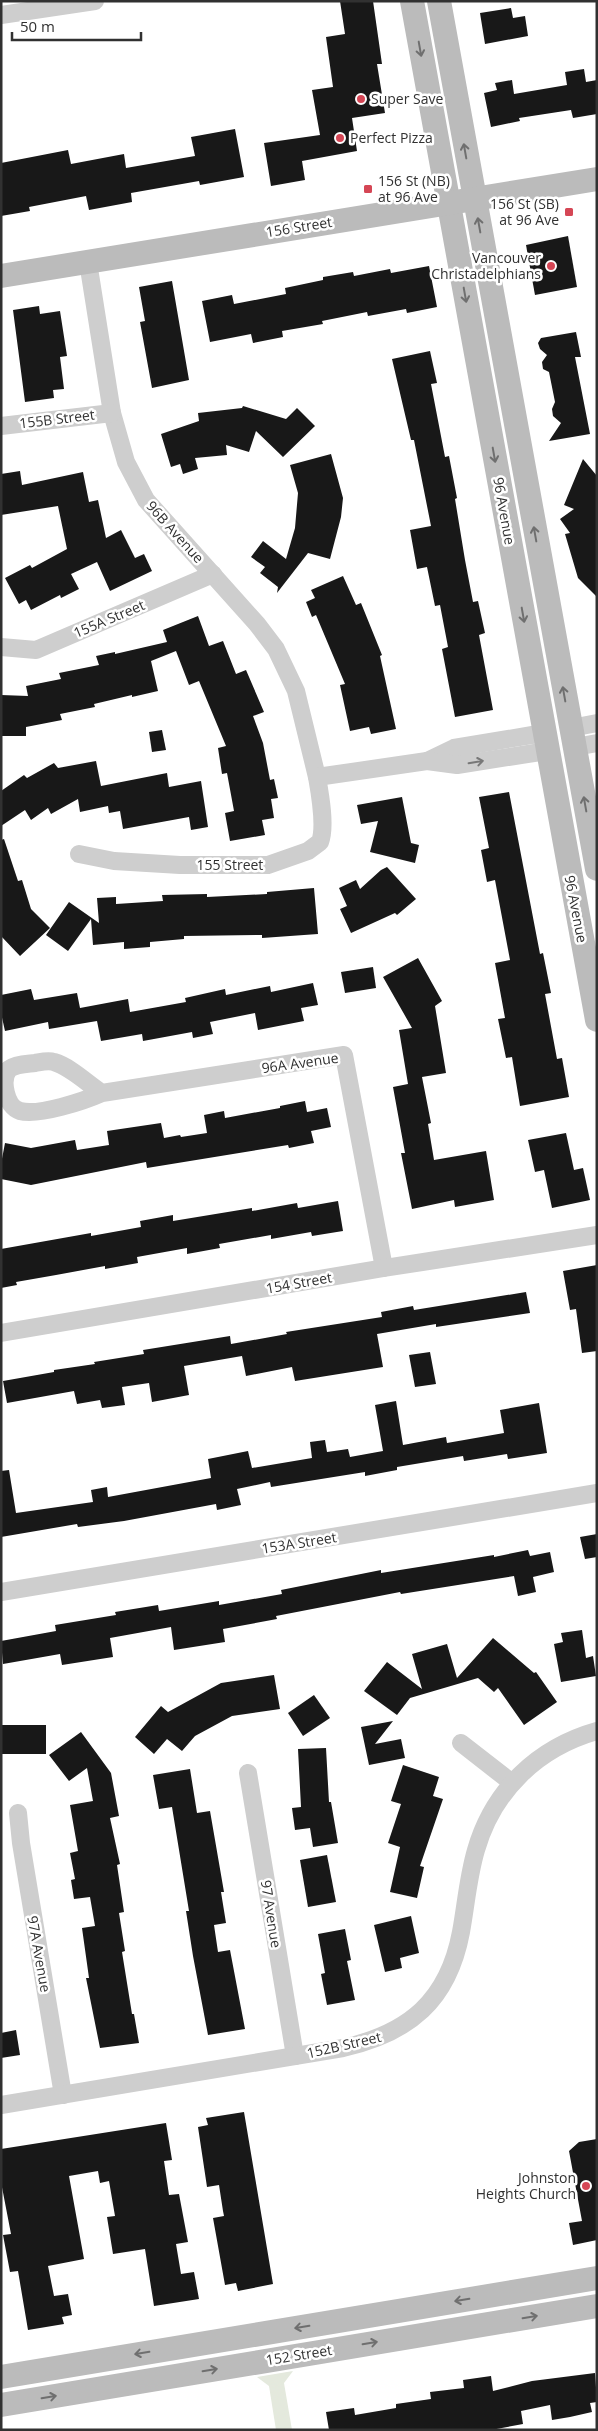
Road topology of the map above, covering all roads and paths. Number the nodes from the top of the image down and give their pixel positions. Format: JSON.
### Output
{"nodes":[{"id":1,"x":95,"y":1,"type":"edge"},
{"id":2,"x":412,"y":1,"type":"edge"},
{"id":3,"x":439,"y":1,"type":"edge"},
{"id":4,"x":1,"y":15,"type":"edge"},
{"id":5,"x":597,"y":178,"type":"edge"},
{"id":6,"x":474,"y":198,"type":"junction"},
{"id":7,"x":448,"y":203,"type":"junction"},
{"id":8,"x":88,"y":262,"type":"junction"},
{"id":9,"x":1,"y":276,"type":"edge"},
{"id":10,"x":112,"y":413,"type":"junction"},
{"id":11,"x":1,"y":426,"type":"edge"},
{"id":12,"x":214,"y":574,"type":"junction"},
{"id":13,"x":1,"y":647,"type":"edge"},
{"id":14,"x":597,"y":723,"type":"edge"},
{"id":15,"x":545,"y":742,"type":"junction"},
{"id":16,"x":580,"y":744,"type":"edge"},
{"id":17,"x":317,"y":777,"type":"junction"},
{"id":18,"x":79,"y":854,"type":"dead end"},
{"id":19,"x":597,"y":869,"type":"edge"},
{"id":20,"x":597,"y":1020,"type":"edge"},
{"id":21,"x":102,"y":1094,"type":"junction"},
{"id":22,"x":597,"y":1235,"type":"edge"},
{"id":23,"x":384,"y":1268,"type":"junction"},
{"id":24,"x":1,"y":1333,"type":"edge"},
{"id":25,"x":597,"y":1493,"type":"edge"},
{"id":26,"x":1,"y":1592,"type":"edge"},
{"id":27,"x":597,"y":1732,"type":"edge"},
{"id":28,"x":461,"y":1743,"type":"dead end"},
{"id":29,"x":248,"y":1773,"type":"dead end"},
{"id":30,"x":511,"y":1782,"type":"junction"},
{"id":31,"x":18,"y":1812,"type":"dead end"},
{"id":32,"x":295,"y":2056,"type":"junction"},
{"id":33,"x":63,"y":2095,"type":"junction"},
{"id":34,"x":1,"y":2105,"type":"edge"},
{"id":35,"x":597,"y":2278,"type":"edge"},
{"id":36,"x":597,"y":2306,"type":"edge"},
{"id":37,"x":1,"y":2377,"type":"edge"},
{"id":38,"x":1,"y":2405,"type":"edge"}],
"edges":[{"from":1,"to":4,"type":"street"},
{"from":2,"to":7,"type":"main road","name":"96 Avenue","one_way":true},
{"from":6,"to":3,"type":"main road","name":"96 Avenue","one_way":true},
{"from":5,"to":6,"type":"main road","name":"156 Street"},
{"from":6,"to":7,"type":"main road","name":"156 Street"},
{"from":16,"to":6,"type":"main road","name":"96 Avenue","one_way":true},
{"from":7,"to":8,"type":"main road","name":"156 Street"},
{"from":7,"to":15,"type":"main road","name":"96 Avenue","one_way":true},
{"from":8,"to":9,"type":"main road","name":"156 Street"},
{"from":8,"to":10,"type":"street","name":"96B Avenue"},
{"from":10,"to":11,"type":"street","name":"155B Street"},
{"from":10,"to":12,"type":"street","name":"96B Avenue"},
{"from":12,"to":13,"type":"street","name":"155A Street"},
{"from":12,"to":17,"type":"street","name":"96B Avenue"},
{"from":14,"to":16,"type":"street"},
{"from":15,"to":16,"type":"main road"},
{"from":15,"to":17,"type":"street"},
{"from":15,"to":20,"type":"main road","name":"96 Avenue"},
{"from":19,"to":16,"type":"main road","name":"96 Avenue","one_way":true},
{"from":17,"to":18,"type":"street","name":"155 Street"},
{"from":21,"to":21,"type":"street","name":"96A Avenue"},
{"from":21,"to":23,"type":"street","name":"96A Avenue"},
{"from":22,"to":23,"type":"street","name":"154 Street"},
{"from":23,"to":24,"type":"street","name":"154 Street"},
{"from":25,"to":26,"type":"street","name":"153A Street"},
{"from":27,"to":30,"type":"street","name":"152B Street"},
{"from":28,"to":30,"type":"street"},
{"from":29,"to":32,"type":"street","name":"97 Avenue"},
{"from":30,"to":32,"type":"street","name":"152B Street"},
{"from":31,"to":33,"type":"street","name":"97A Avenue"},
{"from":32,"to":33,"type":"street","name":"152B Street"},
{"from":33,"to":34,"type":"street","name":"152B Street"},
{"from":35,"to":37,"type":"main road","name":"152 Street","one_way":true},
{"from":38,"to":36,"type":"main road","name":"152 Street","one_way":true}]}
